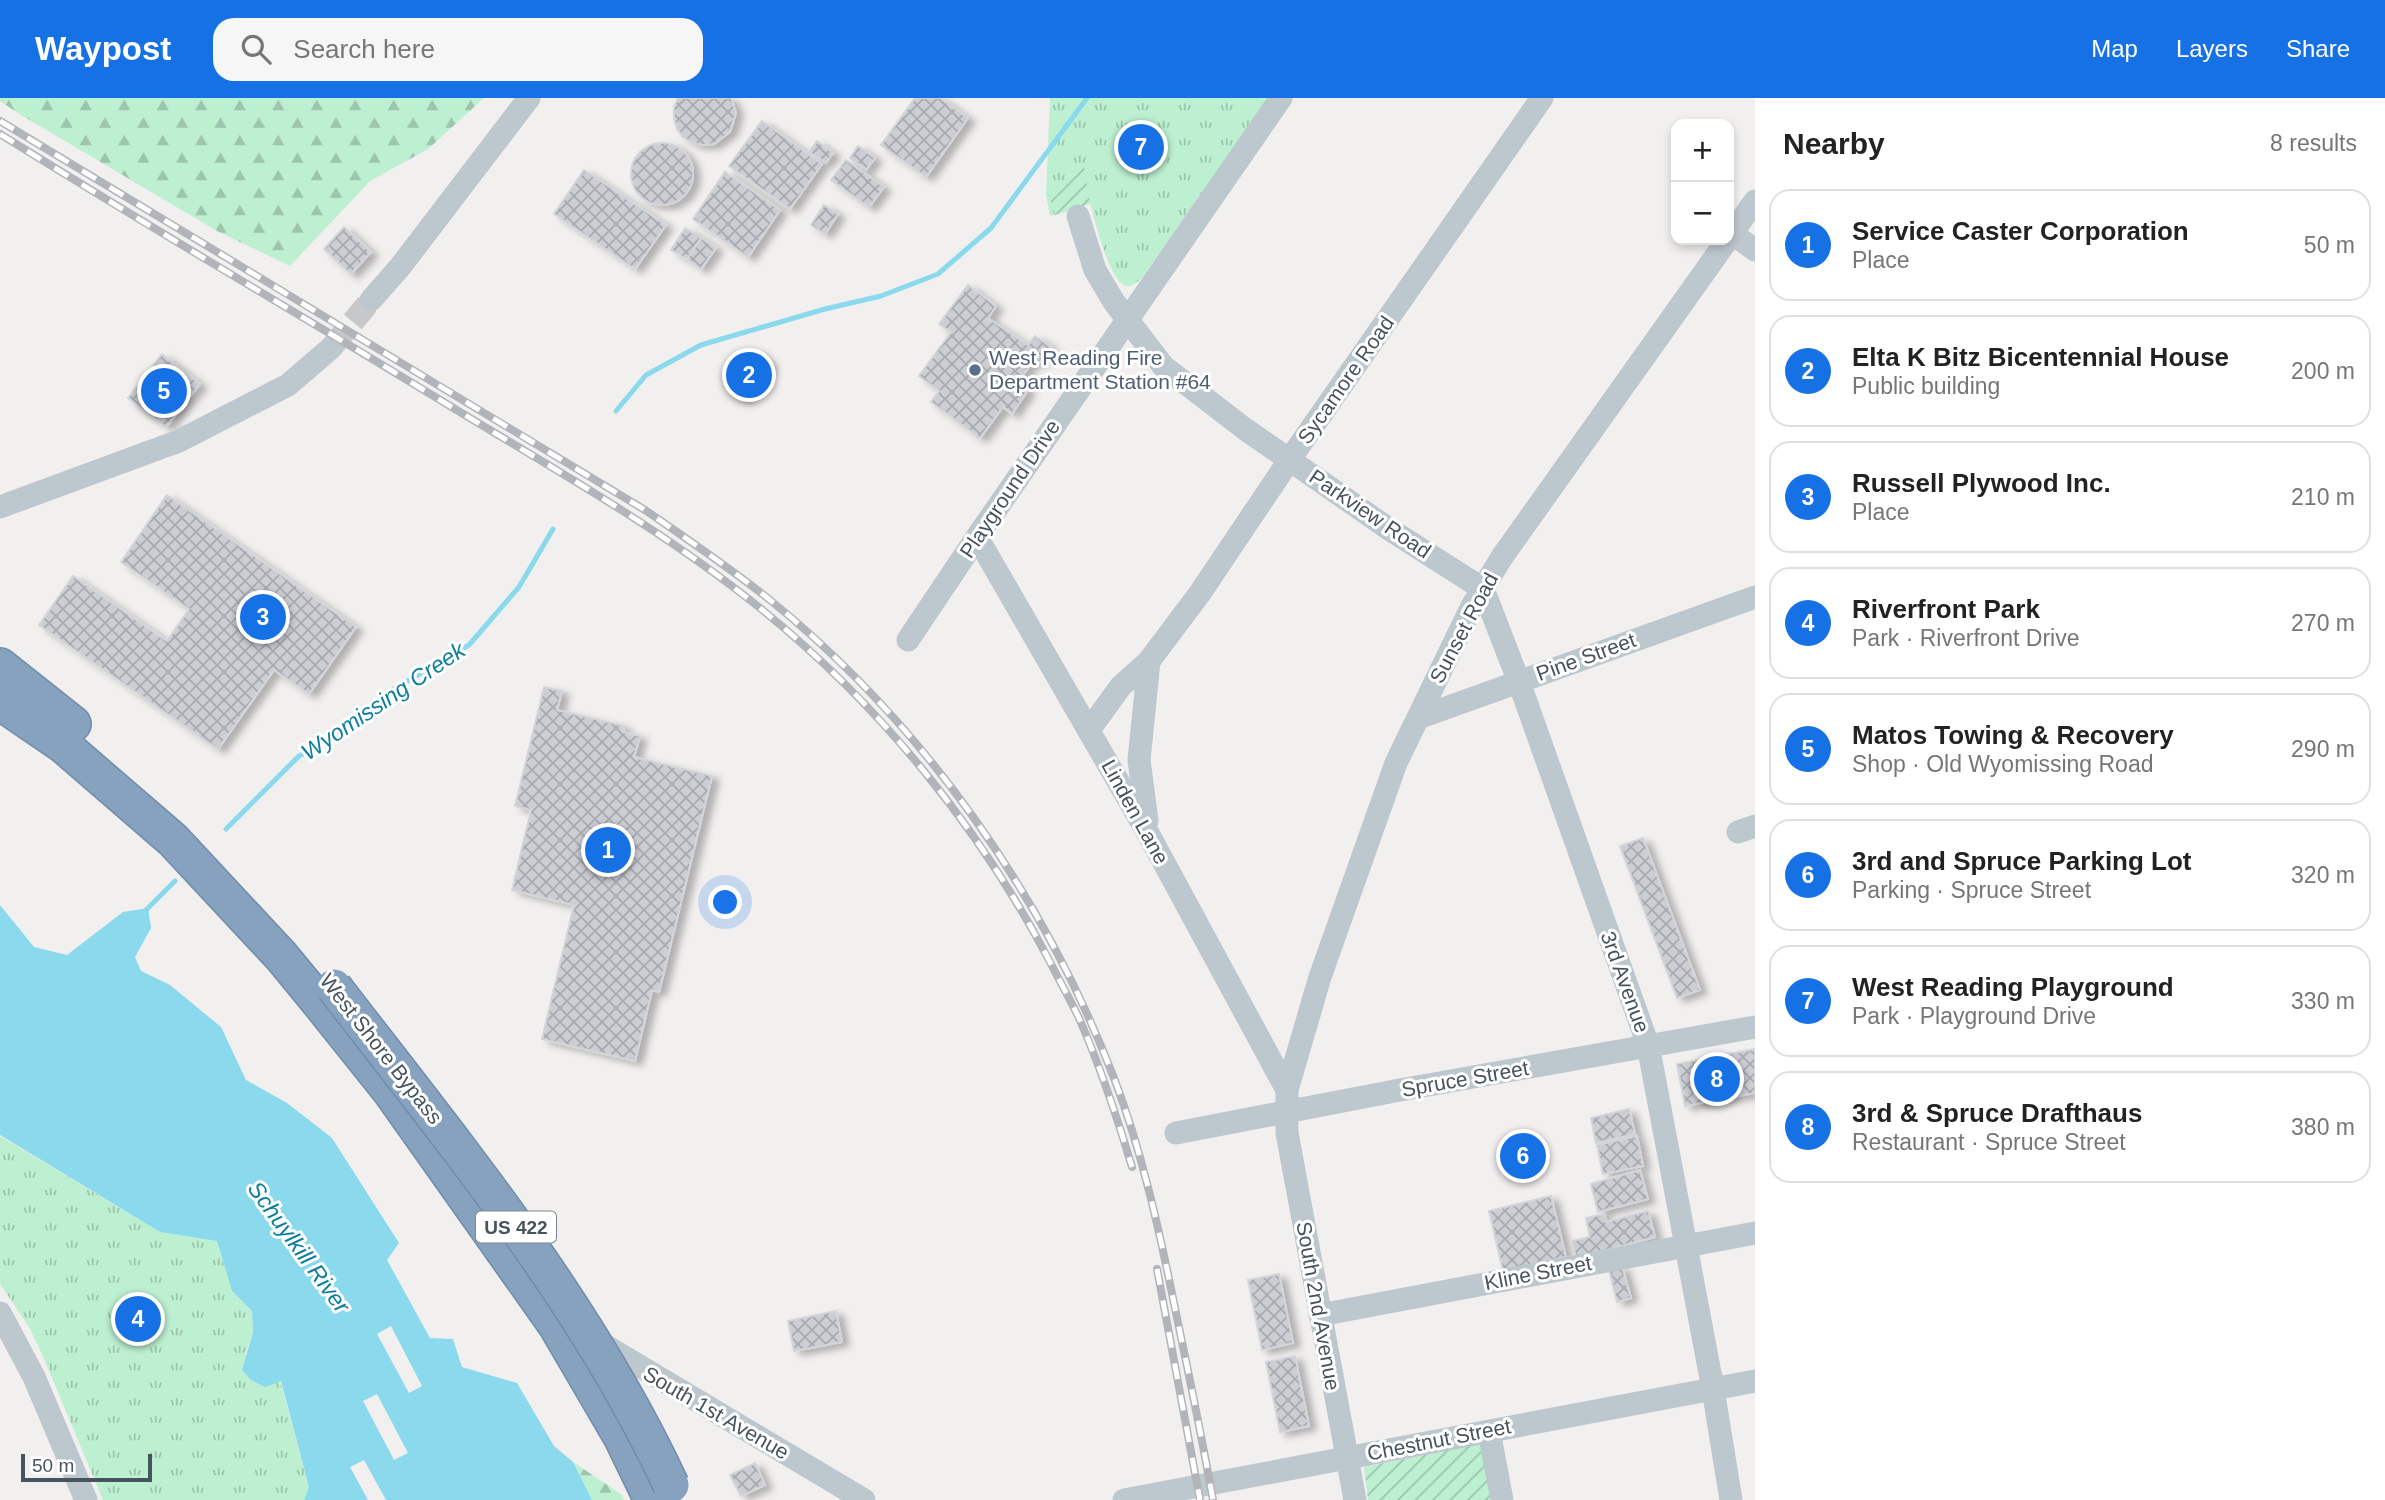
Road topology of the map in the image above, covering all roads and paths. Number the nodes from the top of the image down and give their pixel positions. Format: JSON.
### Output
{"nodes":[{"id":1,"x":529,"y":98,"type":"edge"},
{"id":2,"x":1281,"y":98,"type":"edge"},
{"id":3,"x":1542,"y":98,"type":"edge"},
{"id":4,"x":1755,"y":201,"type":"edge"},
{"id":5,"x":1078,"y":216,"type":"dead end"},
{"id":6,"x":1734,"y":232,"type":"edge"},
{"id":7,"x":1734,"y":235,"type":"edge"},
{"id":8,"x":1725,"y":245,"type":"edge"},
{"id":9,"x":1755,"y":250,"type":"edge"},
{"id":10,"x":371,"y":300,"type":"tunnel mouth"},
{"id":11,"x":1127,"y":319,"type":"junction"},
{"id":12,"x":331,"y":348,"type":"tunnel mouth"},
{"id":13,"x":1290,"y":459,"type":"junction"},
{"id":14,"x":0,"y":507,"type":"edge"},
{"id":15,"x":977,"y":537,"type":"junction"},
{"id":16,"x":1483,"y":589,"type":"junction"},
{"id":17,"x":1755,"y":597,"type":"edge"},
{"id":18,"x":908,"y":640,"type":"dead end"},
{"id":19,"x":1149,"y":661,"type":"junction"},
{"id":20,"x":0,"y":666,"type":"edge"},
{"id":21,"x":1518,"y":682,"type":"junction"},
{"id":22,"x":0,"y":702,"type":"edge"},
{"id":23,"x":1418,"y":718,"type":"junction"},
{"id":24,"x":1090,"y":730,"type":"junction"},
{"id":25,"x":1149,"y":835,"type":"junction"},
{"id":26,"x":327,"y":994,"type":"junction"},
{"id":27,"x":1755,"y":1027,"type":"edge"},
{"id":28,"x":1648,"y":1045,"type":"junction"},
{"id":29,"x":1287,"y":1100,"type":"junction"},
{"id":30,"x":1176,"y":1133,"type":"dead end"},
{"id":31,"x":1755,"y":1233,"type":"edge"},
{"id":32,"x":1685,"y":1246,"type":"junction"},
{"id":33,"x":0,"y":1313,"type":"edge"},
{"id":34,"x":1320,"y":1315,"type":"junction"},
{"id":35,"x":570,"y":1324,"type":"dead end"},
{"id":36,"x":1755,"y":1381,"type":"edge"},
{"id":37,"x":1713,"y":1389,"type":"junction"},
{"id":38,"x":1489,"y":1431,"type":"junction"},
{"id":39,"x":1346,"y":1458,"type":"junction"},
{"id":40,"x":662,"y":1495,"type":"edge"},
{"id":41,"x":86,"y":1500,"type":"edge"},
{"id":42,"x":864,"y":1500,"type":"edge"},
{"id":43,"x":1124,"y":1500,"type":"edge"},
{"id":44,"x":1355,"y":1500,"type":"edge"},
{"id":45,"x":1502,"y":1500,"type":"edge"},
{"id":46,"x":1731,"y":1500,"type":"edge"}],
"edges":[{"from":1,"to":10,"type":"street"},
{"from":2,"to":11,"type":"street","name":"Playground Drive"},
{"from":3,"to":13,"type":"street","name":"Sycamore Road"},
{"from":4,"to":6,"type":"street","name":"Sunset Road"},
{"from":5,"to":11,"type":"street","name":"Parkview Road"},
{"from":7,"to":9,"type":"street"},
{"from":8,"to":16,"type":"street","name":"Sunset Road"},
{"from":11,"to":13,"type":"street","name":"Parkview Road"},
{"from":11,"to":15,"type":"street","name":"Playground Drive"},
{"from":12,"to":14,"type":"street"},
{"from":13,"to":16,"type":"street","name":"Parkview Road"},
{"from":13,"to":19,"type":"street","name":"Sycamore Road"},
{"from":15,"to":18,"type":"street","name":"Playground Drive"},
{"from":15,"to":24,"type":"street","name":"Linden Lane"},
{"from":16,"to":21,"type":"street","name":"3rd Avenue"},
{"from":16,"to":23,"type":"street","name":"Sunset Road"},
{"from":17,"to":21,"type":"street","name":"Pine Street"},
{"from":19,"to":24,"type":"street","name":"Sycamore Road"},
{"from":19,"to":25,"type":"street"},
{"from":20,"to":26,"type":"highway","name":"West Shore Bypass","number":"US 422"},
{"from":21,"to":23,"type":"street","name":"Pine Street"},
{"from":21,"to":28,"type":"street","name":"3rd Avenue"},
{"from":22,"to":26,"type":"highway","name":"West Shore Bypass","number":"US 422"},
{"from":23,"to":29,"type":"street","name":"Sunset Road"},
{"from":24,"to":25,"type":"street","name":"Linden Lane"},
{"from":25,"to":29,"type":"street","name":"Linden Lane"},
{"from":26,"to":40,"type":"highway","name":"West Shore Bypass","number":"US 422","bridge":true},
{"from":27,"to":28,"type":"street","name":"Spruce Street"},
{"from":28,"to":29,"type":"street","name":"Spruce Street"},
{"from":28,"to":32,"type":"street","name":"3rd Avenue"},
{"from":29,"to":30,"type":"street","name":"Spruce Street"},
{"from":29,"to":34,"type":"street","name":"South 2nd Avenue"},
{"from":31,"to":32,"type":"street","name":"Kline Street"},
{"from":32,"to":34,"type":"street","name":"Kline Street"},
{"from":32,"to":37,"type":"street","name":"3rd Avenue"},
{"from":33,"to":41,"type":"street"},
{"from":34,"to":39,"type":"street","name":"South 2nd Avenue"},
{"from":35,"to":42,"type":"street","name":"South 1st Avenue"},
{"from":36,"to":37,"type":"street","name":"Chestnut Street"},
{"from":37,"to":38,"type":"street","name":"Chestnut Street"},
{"from":37,"to":46,"type":"street","name":"3rd Avenue"},
{"from":38,"to":39,"type":"street","name":"Chestnut Street"},
{"from":38,"to":45,"type":"street"},
{"from":39,"to":43,"type":"street","name":"Chestnut Street"},
{"from":39,"to":44,"type":"street","name":"South 2nd Avenue"}]}
